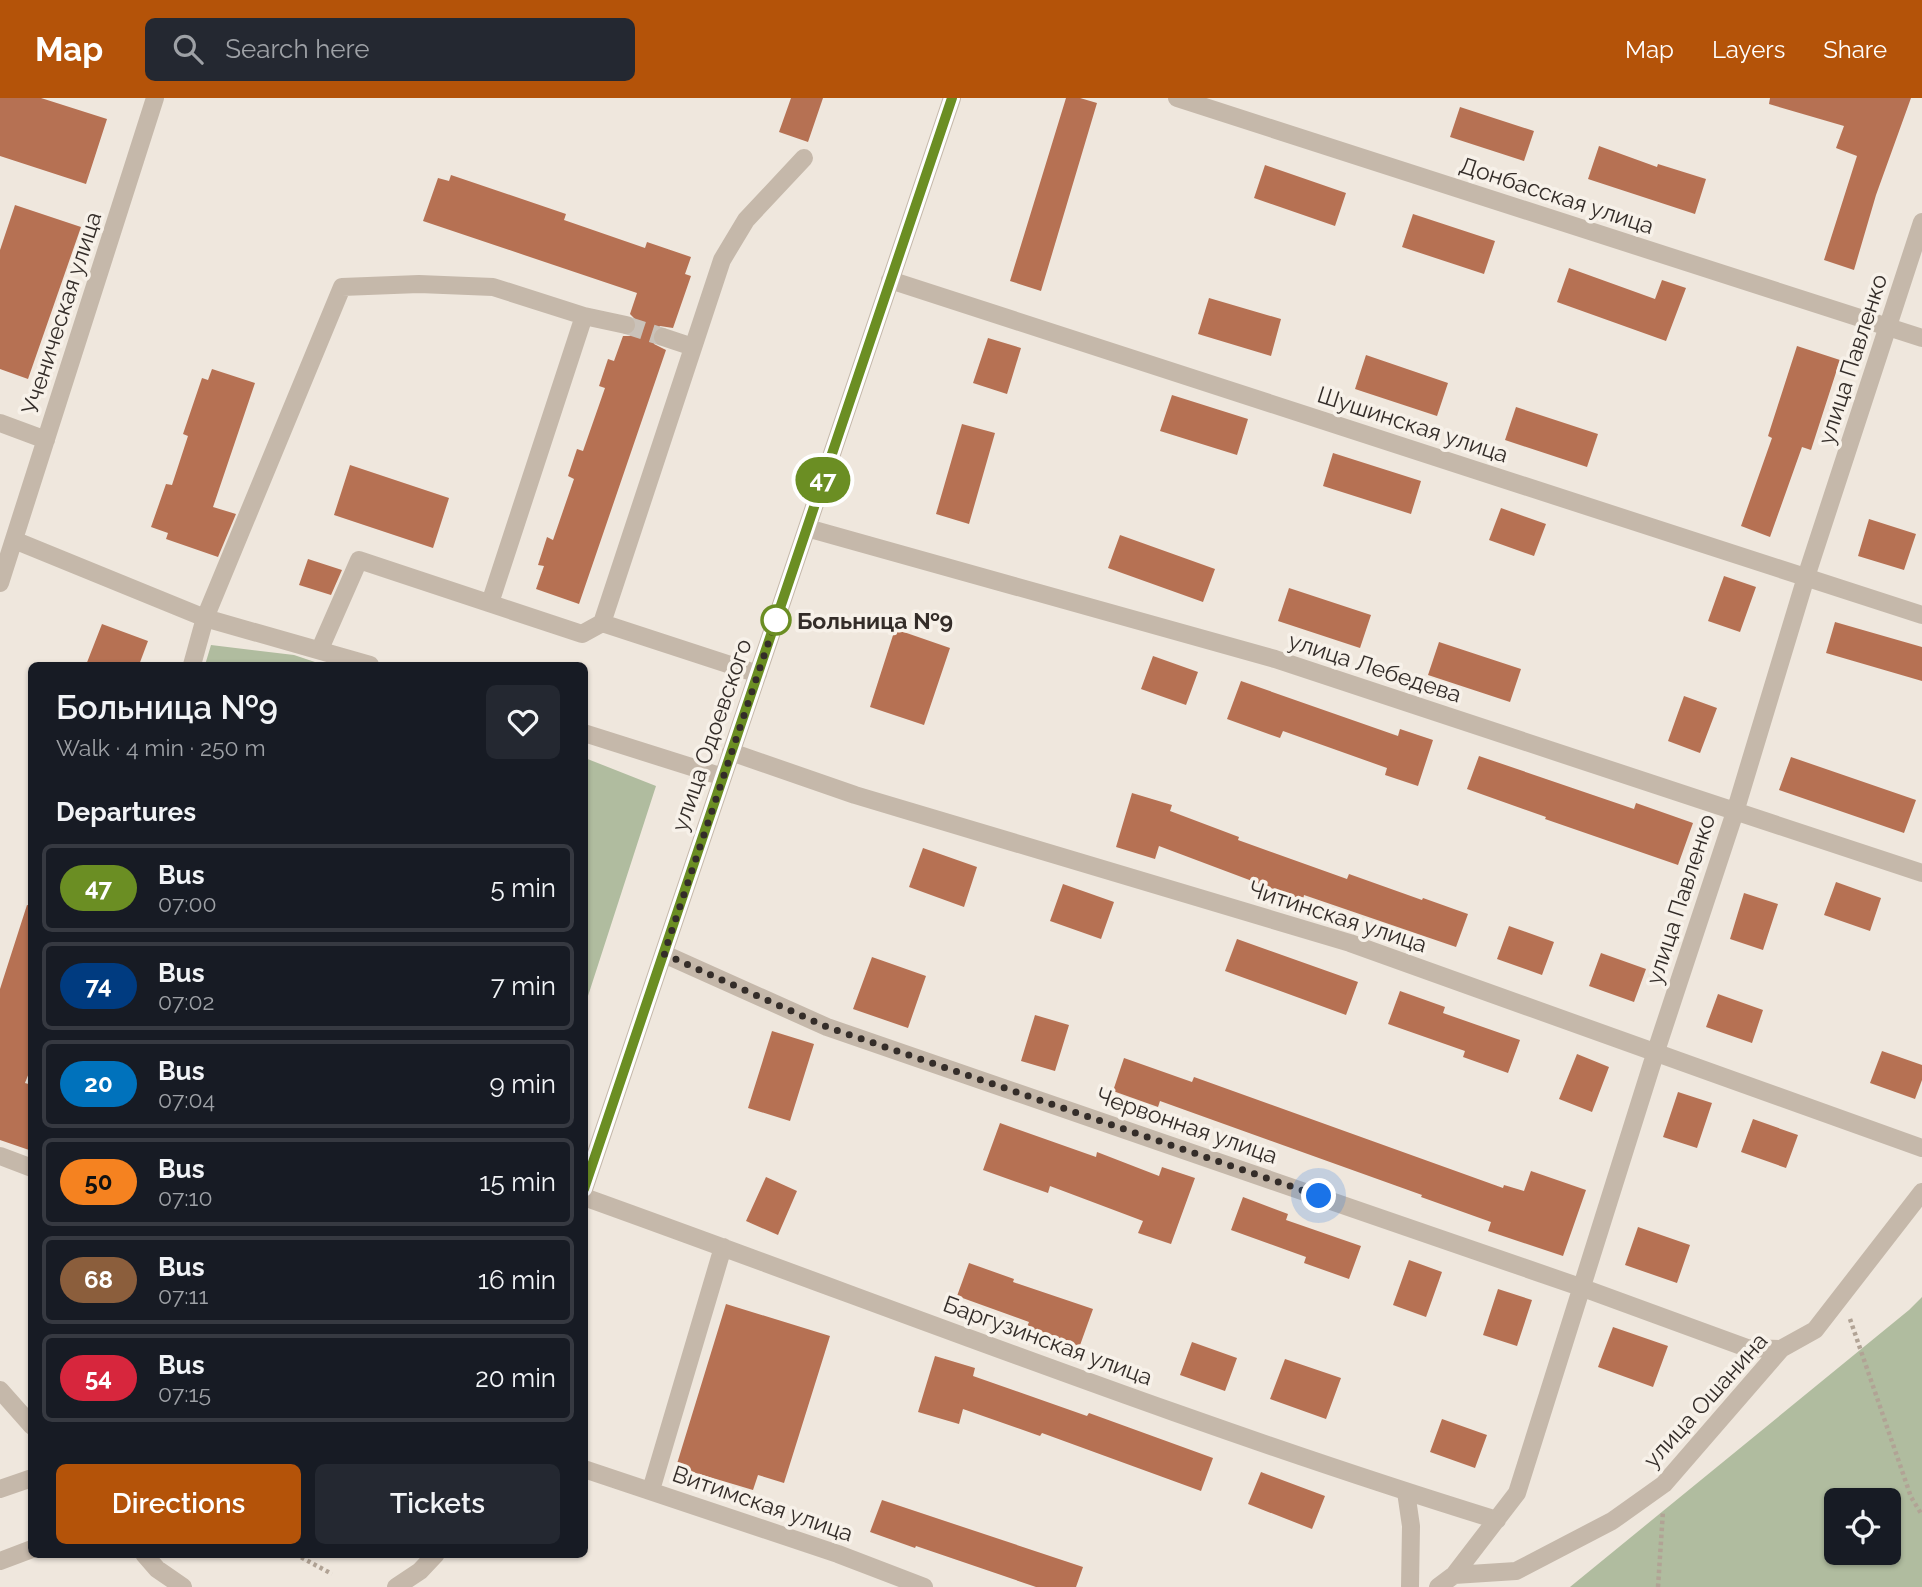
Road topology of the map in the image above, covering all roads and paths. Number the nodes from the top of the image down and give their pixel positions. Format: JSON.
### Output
{"nodes":[{"id":1,"x":153,"y":98,"type":"edge"},
{"id":2,"x":952,"y":98,"type":"edge"},
{"id":3,"x":1177,"y":98,"type":"edge"},
{"id":4,"x":804,"y":158,"type":"dead end"},
{"id":5,"x":1922,"y":222,"type":"edge"},
{"id":6,"x":890,"y":280,"type":"junction"},
{"id":7,"x":584,"y":316,"type":"junction"},
{"id":8,"x":626,"y":325,"type":"tunnel mouth"},
{"id":9,"x":1888,"y":327,"type":"junction"},
{"id":10,"x":663,"y":337,"type":"tunnel mouth"},
{"id":11,"x":1922,"y":338,"type":"edge"},
{"id":12,"x":693,"y":347,"type":"junction"},
{"id":13,"x":0,"y":423,"type":"edge"},
{"id":14,"x":46,"y":440,"type":"junction"},
{"id":15,"x":807,"y":528,"type":"junction"},
{"id":16,"x":14,"y":540,"type":"junction"},
{"id":17,"x":1806,"y":577,"type":"junction"},
{"id":18,"x":0,"y":583,"type":"edge"},
{"id":19,"x":490,"y":603,"type":"junction"},
{"id":20,"x":1922,"y":615,"type":"edge"},
{"id":21,"x":205,"y":618,"type":"junction"},
{"id":22,"x":602,"y":623,"type":"junction"},
{"id":23,"x":320,"y":649,"type":"junction"},
{"id":24,"x":193,"y":662,"type":"edge"},
{"id":25,"x":361,"y":662,"type":"edge"},
{"id":26,"x":758,"y":674,"type":"junction"},
{"id":27,"x":588,"y":734,"type":"edge"},
{"id":28,"x":731,"y":752,"type":"junction"},
{"id":29,"x":723,"y":777,"type":"junction"},
{"id":30,"x":1734,"y":812,"type":"junction"},
{"id":31,"x":1922,"y":873,"type":"edge"},
{"id":32,"x":664,"y":954,"type":"junction"},
{"id":33,"x":1656,"y":1051,"type":"junction"},
{"id":34,"x":1922,"y":1148,"type":"edge"},
{"id":35,"x":0,"y":1156,"type":"edge"},
{"id":36,"x":28,"y":1166,"type":"edge"},
{"id":37,"x":588,"y":1177,"type":"edge"},
{"id":38,"x":1922,"y":1192,"type":"edge"},
{"id":39,"x":588,"y":1198,"type":"edge"},
{"id":40,"x":723,"y":1247,"type":"junction"},
{"id":41,"x":1583,"y":1288,"type":"junction"},
{"id":42,"x":1843,"y":1296,"type":"junction"},
{"id":43,"x":1781,"y":1349,"type":"junction"},
{"id":44,"x":0,"y":1390,"type":"edge"},
{"id":45,"x":28,"y":1422,"type":"edge"},
{"id":46,"x":588,"y":1470,"type":"edge"},
{"id":47,"x":28,"y":1479,"type":"edge"},
{"id":48,"x":1664,"y":1484,"type":"junction"},
{"id":49,"x":0,"y":1489,"type":"edge"},
{"id":50,"x":651,"y":1490,"type":"junction"},
{"id":51,"x":1406,"y":1492,"type":"junction"},
{"id":52,"x":1922,"y":1515,"type":"edge"},
{"id":53,"x":1497,"y":1520,"type":"junction"},
{"id":54,"x":28,"y":1550,"type":"edge"},
{"id":55,"x":147,"y":1558,"type":"edge"},
{"id":56,"x":302,"y":1558,"type":"edge"},
{"id":57,"x":432,"y":1558,"type":"edge"},
{"id":58,"x":0,"y":1561,"type":"edge"},
{"id":59,"x":332,"y":1574,"type":"dead end"},
{"id":60,"x":1454,"y":1575,"type":"junction"},
{"id":61,"x":183,"y":1587,"type":"edge"},
{"id":62,"x":396,"y":1587,"type":"edge"},
{"id":63,"x":924,"y":1587,"type":"edge"},
{"id":64,"x":1410,"y":1587,"type":"edge"},
{"id":65,"x":1438,"y":1587,"type":"edge"},
{"id":66,"x":1658,"y":1587,"type":"edge"}],
"edges":[{"from":1,"to":14,"type":"street","name":"Ученическая улица"},
{"from":2,"to":6,"type":"street","name":"улица Одоевского"},
{"from":3,"to":9,"type":"street","name":"Донбасская улица"},
{"from":4,"to":12,"type":"street"},
{"from":5,"to":9,"type":"street","name":"улица Павленко"},
{"from":6,"to":15,"type":"street","name":"улица Одоевского"},
{"from":6,"to":17,"type":"street","name":"Шушинская улица"},
{"from":7,"to":8,"type":"street"},
{"from":7,"to":19,"type":"street"},
{"from":7,"to":21,"type":"street"},
{"from":9,"to":11,"type":"street","name":"Донбасская улица"},
{"from":9,"to":17,"type":"street","name":"улица Павленко"},
{"from":10,"to":12,"type":"street"},
{"from":12,"to":22,"type":"street"},
{"from":13,"to":14,"type":"street"},
{"from":14,"to":16,"type":"street","name":"Ученическая улица"},
{"from":15,"to":26,"type":"street","name":"улица Одоевского"},
{"from":15,"to":30,"type":"street","name":"улица Лебедева"},
{"from":16,"to":18,"type":"street","name":"Ученическая улица"},
{"from":16,"to":21,"type":"street"},
{"from":17,"to":20,"type":"street","name":"Шушинская улица"},
{"from":17,"to":30,"type":"street","name":"улица Павленко"},
{"from":19,"to":22,"type":"street"},
{"from":19,"to":23,"type":"street"},
{"from":21,"to":23,"type":"street"},
{"from":21,"to":24,"type":"street"},
{"from":22,"to":26,"type":"street"},
{"from":23,"to":25,"type":"street"},
{"from":26,"to":28,"type":"street","name":"улица Одоевского"},
{"from":27,"to":29,"type":"street"},
{"from":28,"to":29,"type":"street","name":"улица Одоевского"},
{"from":28,"to":33,"type":"street","name":"Читинская улица"},
{"from":29,"to":32,"type":"street","name":"улица Одоевского"},
{"from":30,"to":31,"type":"street","name":"улица Лебедева"},
{"from":30,"to":33,"type":"street","name":"улица Павленко"},
{"from":32,"to":37,"type":"street","name":"улица Одоевского"},
{"from":32,"to":41,"type":"street","name":"Червонная улица"},
{"from":33,"to":34,"type":"street","name":"Читинская улица"},
{"from":33,"to":41,"type":"street","name":"улица Павленко"},
{"from":35,"to":36,"type":"street"},
{"from":38,"to":42,"type":"street","name":"улица Ошанина"},
{"from":39,"to":40,"type":"street","name":"Баргузинская улица"},
{"from":40,"to":50,"type":"street"},
{"from":40,"to":51,"type":"street","name":"Баргузинская улица"},
{"from":41,"to":43,"type":"street","name":"Червонная улица"},
{"from":41,"to":53,"type":"street","name":"улица Павленко"},
{"from":42,"to":43,"type":"street","name":"улица Ошанина"},
{"from":42,"to":52,"type":"path"},
{"from":43,"to":48,"type":"street","name":"улица Ошанина"},
{"from":44,"to":45,"type":"street"},
{"from":46,"to":50,"type":"street","name":"Витимская улица"},
{"from":47,"to":49,"type":"street"},
{"from":48,"to":60,"type":"street","name":"улица Ошанина"},
{"from":48,"to":66,"type":"path"},
{"from":50,"to":63,"type":"street","name":"Витимская улица"},
{"from":51,"to":53,"type":"street","name":"Баргузинская улица"},
{"from":51,"to":64,"type":"street"},
{"from":53,"to":60,"type":"street","name":"улица Павленко"},
{"from":54,"to":58,"type":"street"},
{"from":55,"to":61,"type":"street"},
{"from":56,"to":59,"type":"path"},
{"from":57,"to":62,"type":"street"},
{"from":60,"to":65,"type":"street"}]}
